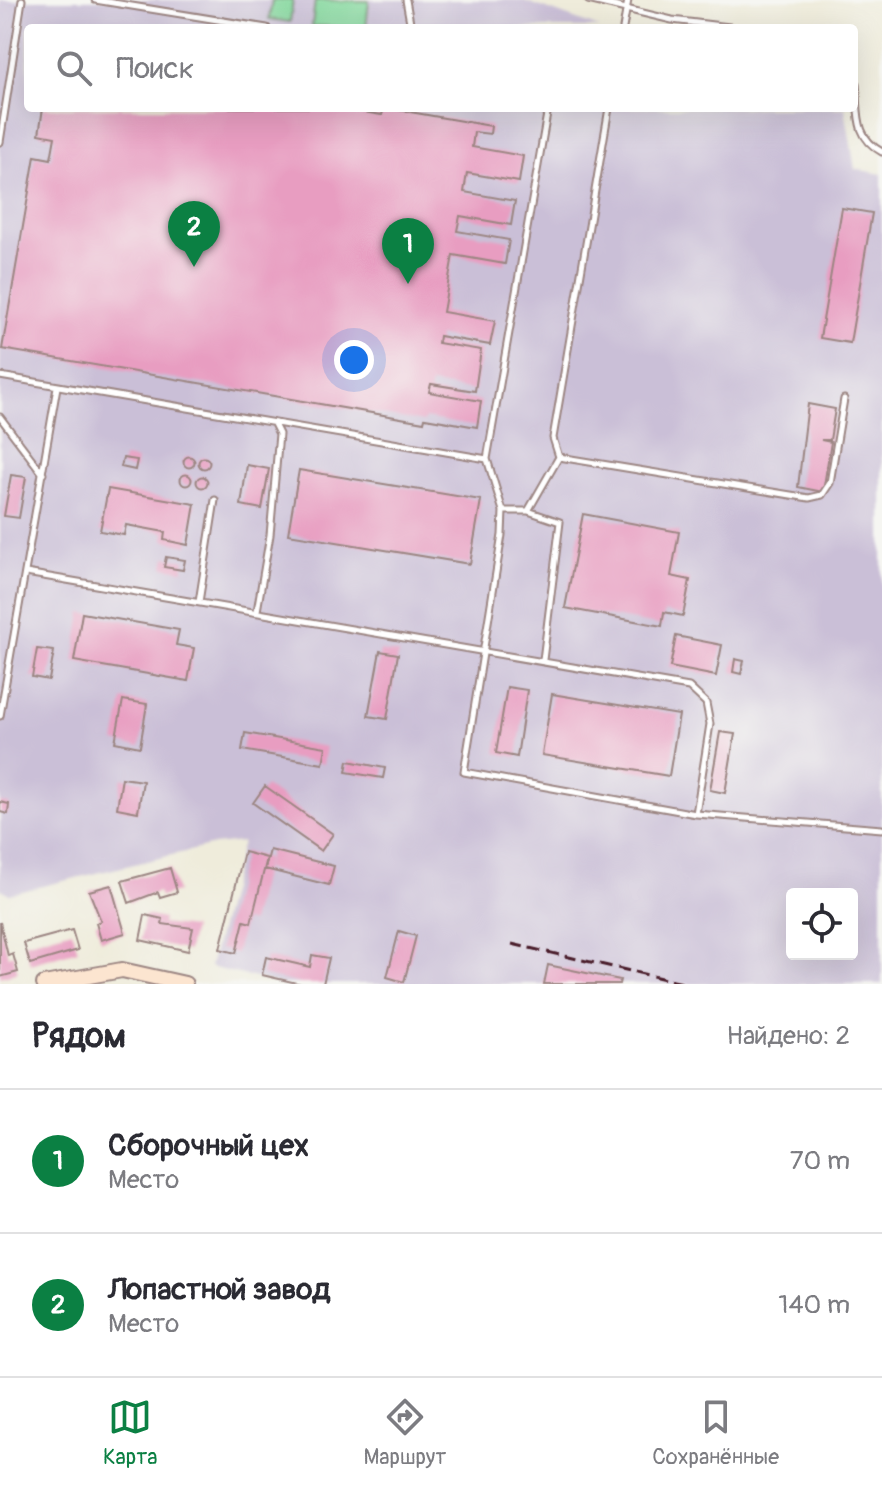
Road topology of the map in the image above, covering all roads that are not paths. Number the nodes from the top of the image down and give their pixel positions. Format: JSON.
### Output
{"nodes":[{"id":1,"x":22,"y":0,"type":"edge"},
{"id":2,"x":95,"y":0,"type":"edge"},
{"id":3,"x":406,"y":0,"type":"edge"},
{"id":4,"x":588,"y":0,"type":"edge"},
{"id":5,"x":628,"y":0,"type":"edge"},
{"id":6,"x":626,"y":10,"type":"junction"},
{"id":7,"x":242,"y":24,"type":"edge"},
{"id":8,"x":410,"y":24,"type":"edge"},
{"id":9,"x":624,"y":24,"type":"edge"},
{"id":10,"x":705,"y":24,"type":"edge"},
{"id":11,"x":547,"y":112,"type":"edge"},
{"id":12,"x":608,"y":112,"type":"edge"},
{"id":13,"x":857,"y":112,"type":"edge"},
{"id":14,"x":0,"y":142,"type":"edge"},
{"id":15,"x":882,"y":152,"type":"edge"},
{"id":16,"x":0,"y":376,"type":"edge"},
{"id":17,"x":57,"y":387,"type":"junction"},
{"id":18,"x":844,"y":399,"type":"dead end"},
{"id":19,"x":0,"y":417,"type":"edge"},
{"id":20,"x":273,"y":424,"type":"junction"},
{"id":21,"x":288,"y":426,"type":"junction"},
{"id":22,"x":279,"y":434,"type":"junction"},
{"id":23,"x":559,"y":457,"type":"junction"},
{"id":24,"x":487,"y":459,"type":"junction"},
{"id":25,"x":44,"y":475,"type":"junction"},
{"id":26,"x":215,"y":500,"type":"dead end"},
{"id":27,"x":503,"y":511,"type":"junction"},
{"id":28,"x":528,"y":511,"type":"junction"},
{"id":29,"x":26,"y":573,"type":"junction"},
{"id":30,"x":199,"y":602,"type":"junction"},
{"id":31,"x":257,"y":612,"type":"junction"},
{"id":32,"x":482,"y":650,"type":"junction"},
{"id":33,"x":543,"y":660,"type":"junction"},
{"id":34,"x":0,"y":716,"type":"edge"},
{"id":35,"x":696,"y":814,"type":"junction"},
{"id":36,"x":882,"y":829,"type":"edge"},
{"id":37,"x":64,"y":982,"type":"edge"},
{"id":38,"x":44,"y":984,"type":"edge"},
{"id":39,"x":185,"y":984,"type":"edge"}],
"edges":[{"from":1,"to":14,"type":"lane"},
{"from":2,"to":7,"type":"lane"},
{"from":3,"to":8,"type":"lane"},
{"from":4,"to":6,"type":"lane"},
{"from":5,"to":6,"type":"lane"},
{"from":6,"to":9,"type":"lane"},
{"from":6,"to":10,"type":"lane"},
{"from":11,"to":24,"type":"lane"},
{"from":12,"to":23,"type":"lane"},
{"from":13,"to":15,"type":"lane"},
{"from":16,"to":17,"type":"lane"},
{"from":17,"to":20,"type":"lane"},
{"from":17,"to":25,"type":"lane"},
{"from":18,"to":23,"type":"lane"},
{"from":19,"to":25,"type":"lane"},
{"from":20,"to":21,"type":"lane"},
{"from":20,"to":22,"type":"lane"},
{"from":21,"to":22,"type":"lane"},
{"from":21,"to":24,"type":"lane"},
{"from":22,"to":31,"type":"lane"},
{"from":23,"to":28,"type":"lane"},
{"from":24,"to":27,"type":"lane"},
{"from":25,"to":29,"type":"lane"},
{"from":26,"to":30,"type":"lane"},
{"from":27,"to":28,"type":"lane"},
{"from":27,"to":32,"type":"lane"},
{"from":28,"to":33,"type":"lane"},
{"from":29,"to":30,"type":"lane"},
{"from":29,"to":34,"type":"lane"},
{"from":30,"to":31,"type":"lane"},
{"from":31,"to":32,"type":"lane"},
{"from":32,"to":33,"type":"lane"},
{"from":32,"to":35,"type":"lane"},
{"from":33,"to":35,"type":"lane"},
{"from":35,"to":36,"type":"lane"},
{"from":37,"to":38,"type":"main road"},
{"from":37,"to":39,"type":"main road"}]}
